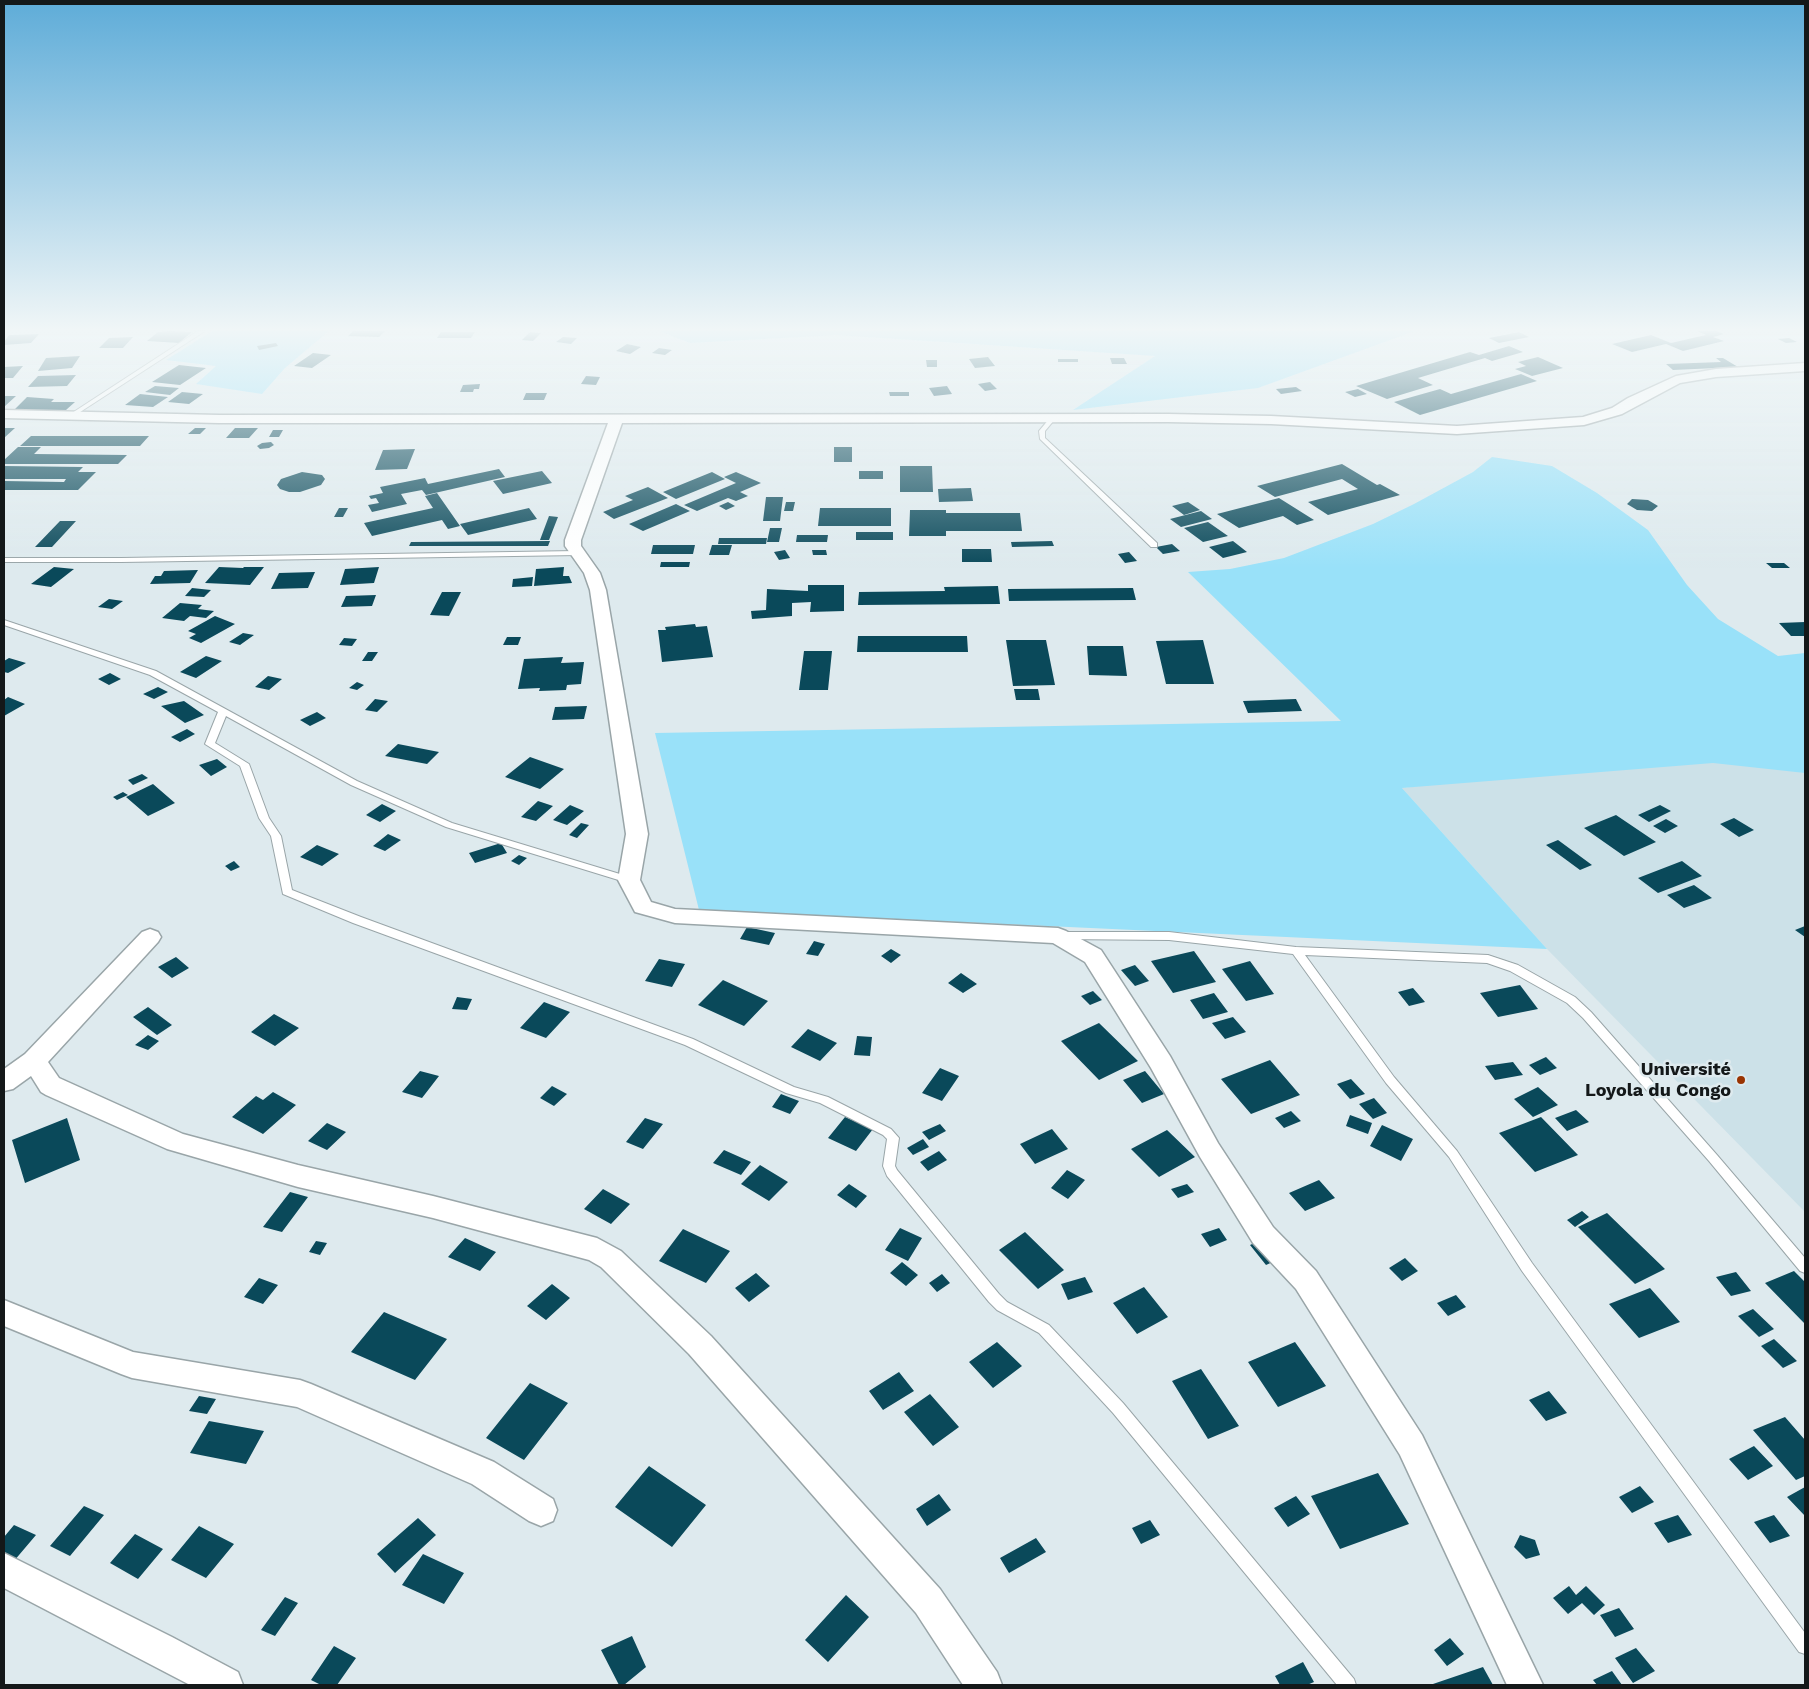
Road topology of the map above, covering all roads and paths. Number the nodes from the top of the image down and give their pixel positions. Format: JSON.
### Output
{"nodes":[{"id":1,"x":80,"y":410,"type":"edge"},
{"id":2,"x":1619,"y":410,"type":"edge"},
{"id":3,"x":4,"y":414,"type":"edge"},
{"id":4,"x":72,"y":415,"type":"junction"},
{"id":5,"x":616,"y":419,"type":"junction"},
{"id":6,"x":1052,"y":419,"type":"junction"},
{"id":7,"x":1154,"y":545,"type":"dead end"},
{"id":8,"x":576,"y":553,"type":"junction"},
{"id":9,"x":4,"y":560,"type":"edge"},
{"id":10,"x":4,"y":622,"type":"edge"},
{"id":11,"x":223,"y":712,"type":"junction"},
{"id":12,"x":629,"y":880,"type":"junction"},
{"id":13,"x":1058,"y":936,"type":"junction"},
{"id":14,"x":150,"y":937,"type":"dead end"},
{"id":15,"x":1296,"y":951,"type":"junction"},
{"id":16,"x":34,"y":1061,"type":"junction"},
{"id":17,"x":4,"y":1082,"type":"edge"},
{"id":18,"x":1805,"y":1267,"type":"edge"},
{"id":19,"x":4,"y":1313,"type":"edge"},
{"id":20,"x":541,"y":1510,"type":"dead end"},
{"id":21,"x":4,"y":1570,"type":"edge"},
{"id":22,"x":1805,"y":1646,"type":"edge"},
{"id":23,"x":225,"y":1685,"type":"edge"},
{"id":24,"x":984,"y":1685,"type":"edge"},
{"id":25,"x":1348,"y":1685,"type":"edge"},
{"id":26,"x":1525,"y":1685,"type":"edge"}],
"edges":[{"from":1,"to":4,"type":"lane"},
{"from":2,"to":6,"type":"street"},
{"from":3,"to":4,"type":"street"},
{"from":4,"to":5,"type":"street"},
{"from":5,"to":6,"type":"street"},
{"from":5,"to":8,"type":"street"},
{"from":6,"to":7,"type":"lane"},
{"from":8,"to":9,"type":"lane"},
{"from":8,"to":12,"type":"street"},
{"from":10,"to":11,"type":"lane"},
{"from":11,"to":12,"type":"lane"},
{"from":11,"to":25,"type":"lane"},
{"from":12,"to":13,"type":"street"},
{"from":13,"to":15,"type":"lane"},
{"from":13,"to":26,"type":"street"},
{"from":14,"to":16,"type":"street"},
{"from":15,"to":18,"type":"lane"},
{"from":15,"to":22,"type":"lane"},
{"from":16,"to":17,"type":"street"},
{"from":16,"to":24,"type":"street"},
{"from":19,"to":20,"type":"street"},
{"from":21,"to":23,"type":"street"}]}
